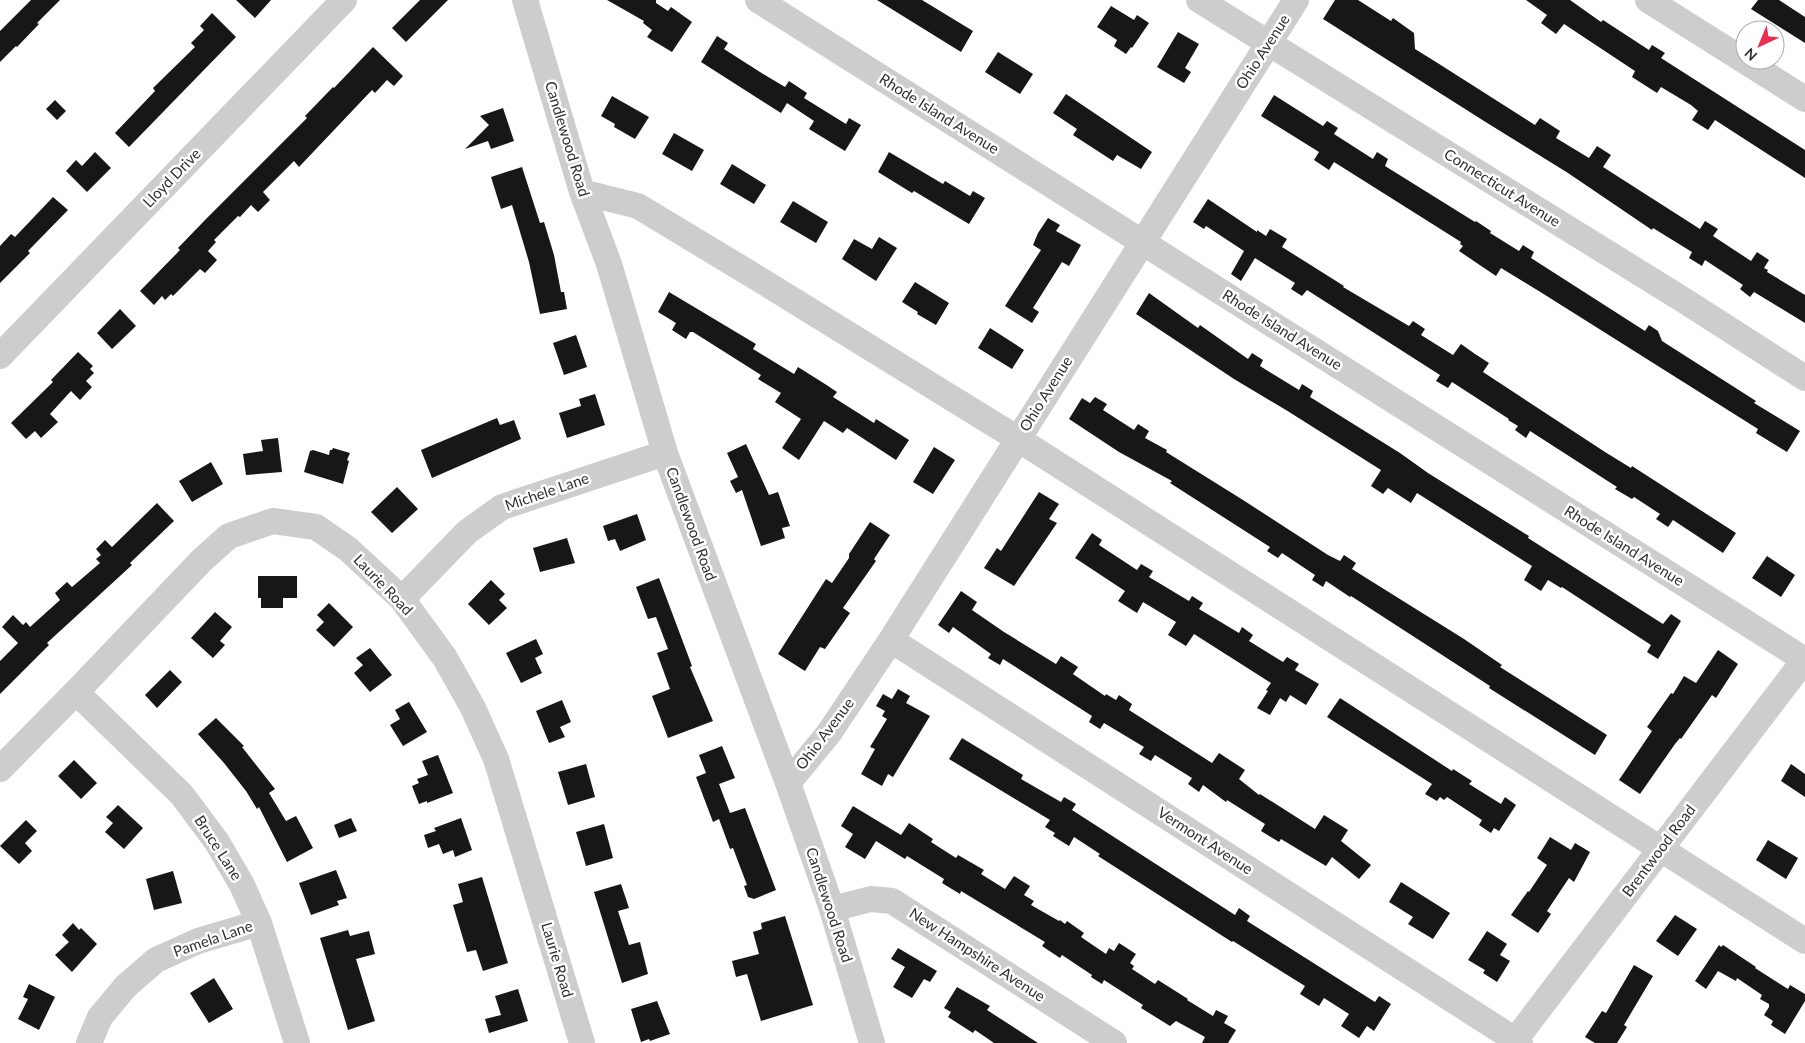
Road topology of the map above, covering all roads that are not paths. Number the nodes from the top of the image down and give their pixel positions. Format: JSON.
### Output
{"nodes":[{"id":1,"x":344,"y":0,"type":"edge"},
{"id":2,"x":526,"y":0,"type":"edge"},
{"id":3,"x":758,"y":0,"type":"edge"},
{"id":4,"x":1199,"y":0,"type":"edge"},
{"id":5,"x":1296,"y":0,"type":"edge"},
{"id":6,"x":1648,"y":0,"type":"edge"},
{"id":7,"x":1268,"y":44,"type":"junction"},
{"id":8,"x":1805,"y":100,"type":"edge"},
{"id":9,"x":582,"y":192,"type":"junction"},
{"id":10,"x":1141,"y":242,"type":"junction"},
{"id":11,"x":0,"y":356,"type":"edge"},
{"id":12,"x":1805,"y":378,"type":"edge"},
{"id":13,"x":1018,"y":439,"type":"junction"},
{"id":14,"x":665,"y":453,"type":"junction"},
{"id":15,"x":402,"y":600,"type":"junction"},
{"id":16,"x":890,"y":640,"type":"junction"},
{"id":17,"x":1805,"y":660,"type":"edge"},
{"id":18,"x":76,"y":692,"type":"junction"},
{"id":19,"x":0,"y":769,"type":"edge"},
{"id":20,"x":788,"y":783,"type":"junction"},
{"id":21,"x":1661,"y":849,"type":"junction"},
{"id":22,"x":832,"y":909,"type":"junction"},
{"id":23,"x":259,"y":923,"type":"junction"},
{"id":24,"x":1805,"y":941,"type":"edge"},
{"id":25,"x":1516,"y":1042,"type":"edge"},
{"id":26,"x":89,"y":1043,"type":"edge"},
{"id":27,"x":297,"y":1043,"type":"edge"},
{"id":28,"x":582,"y":1043,"type":"edge"},
{"id":29,"x":872,"y":1043,"type":"edge"},
{"id":30,"x":1114,"y":1043,"type":"edge"}],
"edges":[{"from":1,"to":11,"type":"street","name":"Lloyd Drive"},
{"from":2,"to":9,"type":"street","name":"Candlewood Road"},
{"from":3,"to":10,"type":"street","name":"Rhode Island Avenue"},
{"from":4,"to":7,"type":"street","name":"Connecticut Avenue"},
{"from":5,"to":7,"type":"street","name":"Ohio Avenue"},
{"from":6,"to":8,"type":"street"},
{"from":7,"to":10,"type":"street","name":"Ohio Avenue"},
{"from":7,"to":12,"type":"street","name":"Connecticut Avenue"},
{"from":9,"to":13,"type":"street"},
{"from":9,"to":14,"type":"street","name":"Candlewood Road"},
{"from":10,"to":13,"type":"street","name":"Ohio Avenue"},
{"from":10,"to":17,"type":"street","name":"Rhode Island Avenue"},
{"from":13,"to":16,"type":"street","name":"Ohio Avenue"},
{"from":13,"to":21,"type":"street"},
{"from":14,"to":15,"type":"street","name":"Michele Lane"},
{"from":14,"to":20,"type":"street","name":"Candlewood Road"},
{"from":15,"to":18,"type":"street","name":"Laurie Road"},
{"from":15,"to":28,"type":"street","name":"Laurie Road"},
{"from":16,"to":20,"type":"street","name":"Ohio Avenue"},
{"from":16,"to":25,"type":"street","name":"Vermont Avenue"},
{"from":17,"to":21,"type":"street","name":"Brentwood Road"},
{"from":18,"to":19,"type":"street","name":"Laurie Road"},
{"from":18,"to":23,"type":"street","name":"Bruce Lane"},
{"from":20,"to":22,"type":"street","name":"Candlewood Road"},
{"from":21,"to":24,"type":"street"},
{"from":21,"to":25,"type":"street","name":"Brentwood Road"},
{"from":22,"to":29,"type":"street","name":"Candlewood Road"},
{"from":22,"to":30,"type":"street","name":"New Hampshire Avenue"},
{"from":23,"to":26,"type":"street","name":"Pamela Lane"},
{"from":23,"to":27,"type":"street","name":"Bruce Lane"}]}
